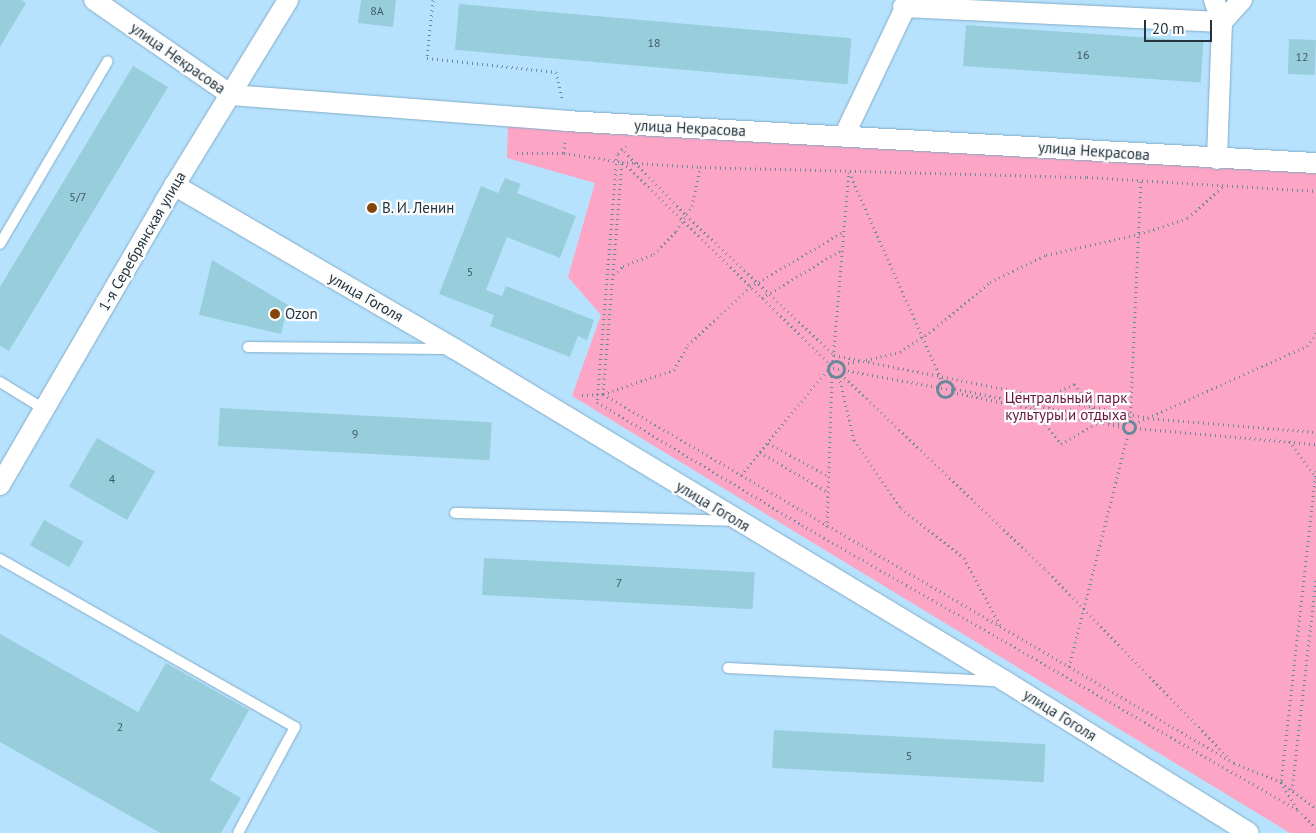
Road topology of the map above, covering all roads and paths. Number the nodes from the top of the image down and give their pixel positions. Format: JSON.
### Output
{"nodes":[{"id":1,"x":94,"y":0,"type":"edge"},
{"id":2,"x":288,"y":0,"type":"edge"},
{"id":3,"x":433,"y":0,"type":"edge"},
{"id":4,"x":1214,"y":0,"type":"edge"},
{"id":5,"x":1242,"y":0,"type":"edge"},
{"id":6,"x":906,"y":4,"type":"edge"},
{"id":7,"x":1222,"y":22,"type":"junction"},
{"id":8,"x":108,"y":61,"type":"dead end"},
{"id":9,"x":231,"y":95,"type":"junction"},
{"id":10,"x":566,"y":121,"type":"junction"},
{"id":11,"x":844,"y":136,"type":"junction"},
{"id":12,"x":629,"y":146,"type":"dead end"},
{"id":13,"x":621,"y":148,"type":"junction"},
{"id":14,"x":517,"y":153,"type":"dead end"},
{"id":15,"x":1217,"y":159,"type":"junction"},
{"id":16,"x":616,"y":161,"type":"junction"},
{"id":17,"x":622,"y":162,"type":"junction"},
{"id":18,"x":634,"y":162,"type":"junction"},
{"id":19,"x":1316,"y":163,"type":"edge"},
{"id":20,"x":700,"y":167,"type":"junction"},
{"id":21,"x":849,"y":172,"type":"junction"},
{"id":22,"x":1141,"y":180,"type":"junction"},
{"id":23,"x":174,"y":185,"type":"junction"},
{"id":24,"x":1224,"y":185,"type":"junction"},
{"id":25,"x":1316,"y":191,"type":"edge"},
{"id":26,"x":686,"y":215,"type":"junction"},
{"id":27,"x":683,"y":221,"type":"junction"},
{"id":28,"x":843,"y":232,"type":"junction"},
{"id":29,"x":1139,"y":234,"type":"junction"},
{"id":30,"x":0,"y":244,"type":"edge"},
{"id":31,"x":842,"y":250,"type":"junction"},
{"id":32,"x":613,"y":276,"type":"junction"},
{"id":33,"x":758,"y":283,"type":"junction"},
{"id":34,"x":750,"y":287,"type":"junction"},
{"id":35,"x":768,"y":294,"type":"junction"},
{"id":36,"x":762,"y":298,"type":"junction"},
{"id":37,"x":1316,"y":333,"type":"edge"},
{"id":38,"x":923,"y":337,"type":"junction"},
{"id":39,"x":248,"y":347,"type":"dead end"},
{"id":40,"x":455,"y":349,"type":"junction"},
{"id":41,"x":834,"y":355,"type":"junction"},
{"id":42,"x":862,"y":360,"type":"junction"},
{"id":43,"x":833,"y":361,"type":"junction"},
{"id":44,"x":842,"y":364,"type":"junction"},
{"id":45,"x":829,"y":367,"type":"junction"},
{"id":46,"x":844,"y":370,"type":"junction"},
{"id":47,"x":939,"y":374,"type":"junction"},
{"id":48,"x":832,"y":375,"type":"junction"},
{"id":49,"x":840,"y":375,"type":"junction"},
{"id":50,"x":942,"y":381,"type":"junction"},
{"id":51,"x":0,"y":382,"type":"edge"},
{"id":52,"x":937,"y":387,"type":"junction"},
{"id":53,"x":952,"y":390,"type":"junction"},
{"id":54,"x":598,"y":394,"type":"junction"},
{"id":55,"x":603,"y":394,"type":"junction"},
{"id":56,"x":582,"y":395,"type":"dead end"},
{"id":57,"x":1047,"y":397,"type":"junction"},
{"id":58,"x":1090,"y":405,"type":"junction"},
{"id":59,"x":1033,"y":406,"type":"junction"},
{"id":60,"x":44,"y":409,"type":"junction"},
{"id":61,"x":1131,"y":414,"type":"junction"},
{"id":62,"x":1074,"y":415,"type":"junction"},
{"id":63,"x":1148,"y":418,"type":"junction"},
{"id":64,"x":1100,"y":421,"type":"junction"},
{"id":65,"x":1133,"y":425,"type":"junction"},
{"id":66,"x":1123,"y":426,"type":"junction"},
{"id":67,"x":1316,"y":432,"type":"edge"},
{"id":68,"x":1128,"y":433,"type":"junction"},
{"id":69,"x":1289,"y":441,"type":"junction"},
{"id":70,"x":768,"y":443,"type":"junction"},
{"id":71,"x":1316,"y":444,"type":"edge"},
{"id":72,"x":760,"y":452,"type":"junction"},
{"id":73,"x":1316,"y":471,"type":"edge"},
{"id":74,"x":741,"y":476,"type":"junction"},
{"id":75,"x":829,"y":477,"type":"junction"},
{"id":76,"x":1316,"y":478,"type":"edge"},
{"id":77,"x":0,"y":484,"type":"edge"},
{"id":78,"x":828,"y":492,"type":"junction"},
{"id":79,"x":455,"y":513,"type":"dead end"},
{"id":80,"x":737,"y":521,"type":"junction"},
{"id":81,"x":827,"y":527,"type":"junction"},
{"id":82,"x":0,"y":559,"type":"edge"},
{"id":83,"x":1316,"y":578,"type":"edge"},
{"id":84,"x":1084,"y":608,"type":"junction"},
{"id":85,"x":1001,"y":628,"type":"junction"},
{"id":86,"x":1069,"y":667,"type":"junction"},
{"id":87,"x":728,"y":668,"type":"dead end"},
{"id":88,"x":1005,"y":681,"type":"junction"},
{"id":89,"x":1234,"y":763,"type":"junction"},
{"id":90,"x":1281,"y":782,"type":"junction"},
{"id":91,"x":1292,"y":790,"type":"junction"},
{"id":92,"x":1316,"y":808,"type":"edge"},
{"id":93,"x":1298,"y":810,"type":"junction"},
{"id":94,"x":1316,"y":828,"type":"edge"},
{"id":95,"x":238,"y":833,"type":"edge"},
{"id":96,"x":1249,"y":833,"type":"edge"}],
"edges":[{"from":1,"to":9,"type":"street","name":"улица Некрасова"},
{"from":2,"to":9,"type":"street","name":"1-я Серебрянская улица"},
{"from":3,"to":10,"type":"path"},
{"from":4,"to":7,"type":"street"},
{"from":5,"to":7,"type":"street"},
{"from":6,"to":7,"type":"street"},
{"from":6,"to":11,"type":"street"},
{"from":7,"to":15,"type":"street"},
{"from":8,"to":30,"type":"lane"},
{"from":9,"to":10,"type":"street","name":"улица Некрасова"},
{"from":9,"to":23,"type":"street","name":"1-я Серебрянская улица"},
{"from":10,"to":11,"type":"street","name":"улица Некрасова"},
{"from":11,"to":15,"type":"street","name":"улица Некрасова"},
{"from":12,"to":13,"type":"path"},
{"from":13,"to":16,"type":"path"},
{"from":13,"to":18,"type":"path"},
{"from":14,"to":16,"type":"path"},
{"from":15,"to":19,"type":"street","name":"улица Некрасова"},
{"from":16,"to":17,"type":"path"},
{"from":16,"to":54,"type":"path"},
{"from":17,"to":18,"type":"path"},
{"from":17,"to":27,"type":"path"},
{"from":17,"to":32,"type":"path"},
{"from":18,"to":20,"type":"path"},
{"from":18,"to":26,"type":"path"},
{"from":20,"to":21,"type":"path"},
{"from":20,"to":26,"type":"path"},
{"from":21,"to":22,"type":"path"},
{"from":21,"to":28,"type":"path"},
{"from":21,"to":38,"type":"path"},
{"from":22,"to":24,"type":"path"},
{"from":22,"to":29,"type":"path"},
{"from":23,"to":40,"type":"street","name":"улица Гоголя"},
{"from":23,"to":60,"type":"street","name":"1-я Серебрянская улица"},
{"from":24,"to":25,"type":"path"},
{"from":24,"to":29,"type":"path"},
{"from":26,"to":27,"type":"path"},
{"from":26,"to":33,"type":"path"},
{"from":27,"to":32,"type":"path"},
{"from":27,"to":34,"type":"path"},
{"from":28,"to":31,"type":"path"},
{"from":28,"to":33,"type":"path"},
{"from":29,"to":38,"type":"path"},
{"from":29,"to":61,"type":"path"},
{"from":31,"to":35,"type":"path"},
{"from":31,"to":41,"type":"path"},
{"from":32,"to":55,"type":"path"},
{"from":33,"to":34,"type":"path"},
{"from":33,"to":35,"type":"path"},
{"from":34,"to":36,"type":"path"},
{"from":34,"to":55,"type":"path"},
{"from":35,"to":36,"type":"path"},
{"from":35,"to":41,"type":"path"},
{"from":36,"to":45,"type":"path"},
{"from":37,"to":63,"type":"path"},
{"from":38,"to":42,"type":"path"},
{"from":38,"to":47,"type":"path"},
{"from":39,"to":40,"type":"lane"},
{"from":40,"to":80,"type":"street","name":"улица Гоголя"},
{"from":41,"to":42,"type":"path"},
{"from":41,"to":43,"type":"path"},
{"from":42,"to":44,"type":"path"},
{"from":42,"to":47,"type":"path"},
{"from":43,"to":44,"type":"path"},
{"from":43,"to":45,"type":"path"},
{"from":44,"to":46,"type":"path"},
{"from":45,"to":46,"type":"path"},
{"from":45,"to":48,"type":"path"},
{"from":45,"to":70,"type":"path"},
{"from":46,"to":49,"type":"path"},
{"from":46,"to":52,"type":"path"},
{"from":47,"to":50,"type":"path"},
{"from":47,"to":57,"type":"path"},
{"from":48,"to":49,"type":"path"},
{"from":48,"to":75,"type":"path"},
{"from":49,"to":84,"type":"path"},
{"from":49,"to":85,"type":"path"},
{"from":50,"to":52,"type":"path"},
{"from":50,"to":53,"type":"path"},
{"from":51,"to":60,"type":"lane"},
{"from":52,"to":53,"type":"path"},
{"from":52,"to":53,"type":"path"},
{"from":53,"to":59,"type":"path"},
{"from":54,"to":55,"type":"path"},
{"from":54,"to":56,"type":"path"},
{"from":54,"to":93,"type":"path"},
{"from":55,"to":74,"type":"path"},
{"from":57,"to":58,"type":"path"},
{"from":57,"to":58,"type":"path"},
{"from":57,"to":59,"type":"path"},
{"from":58,"to":61,"type":"path"},
{"from":58,"to":64,"type":"path"},
{"from":59,"to":62,"type":"path"},
{"from":59,"to":62,"type":"path"},
{"from":59,"to":64,"type":"path"},
{"from":60,"to":77,"type":"street","name":"1-я Серебрянская улица"},
{"from":61,"to":63,"type":"path"},
{"from":61,"to":65,"type":"path"},
{"from":62,"to":64,"type":"path"},
{"from":63,"to":65,"type":"path"},
{"from":63,"to":67,"type":"path"},
{"from":64,"to":66,"type":"path"},
{"from":65,"to":66,"type":"path"},
{"from":65,"to":68,"type":"path"},
{"from":65,"to":69,"type":"path"},
{"from":66,"to":68,"type":"path"},
{"from":68,"to":84,"type":"path"},
{"from":69,"to":71,"type":"path"},
{"from":69,"to":76,"type":"path"},
{"from":70,"to":72,"type":"path"},
{"from":70,"to":75,"type":"path"},
{"from":72,"to":74,"type":"path"},
{"from":72,"to":78,"type":"path"},
{"from":73,"to":76,"type":"path"},
{"from":74,"to":81,"type":"path"},
{"from":75,"to":78,"type":"path"},
{"from":76,"to":90,"type":"path"},
{"from":78,"to":81,"type":"path"},
{"from":79,"to":80,"type":"lane"},
{"from":80,"to":88,"type":"street","name":"улица Гоголя"},
{"from":81,"to":85,"type":"path"},
{"from":82,"to":95,"type":"lane"},
{"from":83,"to":91,"type":"path"},
{"from":84,"to":86,"type":"path"},
{"from":84,"to":89,"type":"path"},
{"from":85,"to":86,"type":"path"},
{"from":86,"to":89,"type":"path"},
{"from":87,"to":88,"type":"lane"},
{"from":88,"to":96,"type":"street","name":"улица Гоголя"},
{"from":89,"to":90,"type":"path"},
{"from":90,"to":91,"type":"path"},
{"from":90,"to":93,"type":"path"},
{"from":91,"to":92,"type":"path"},
{"from":93,"to":94,"type":"path"}]}
